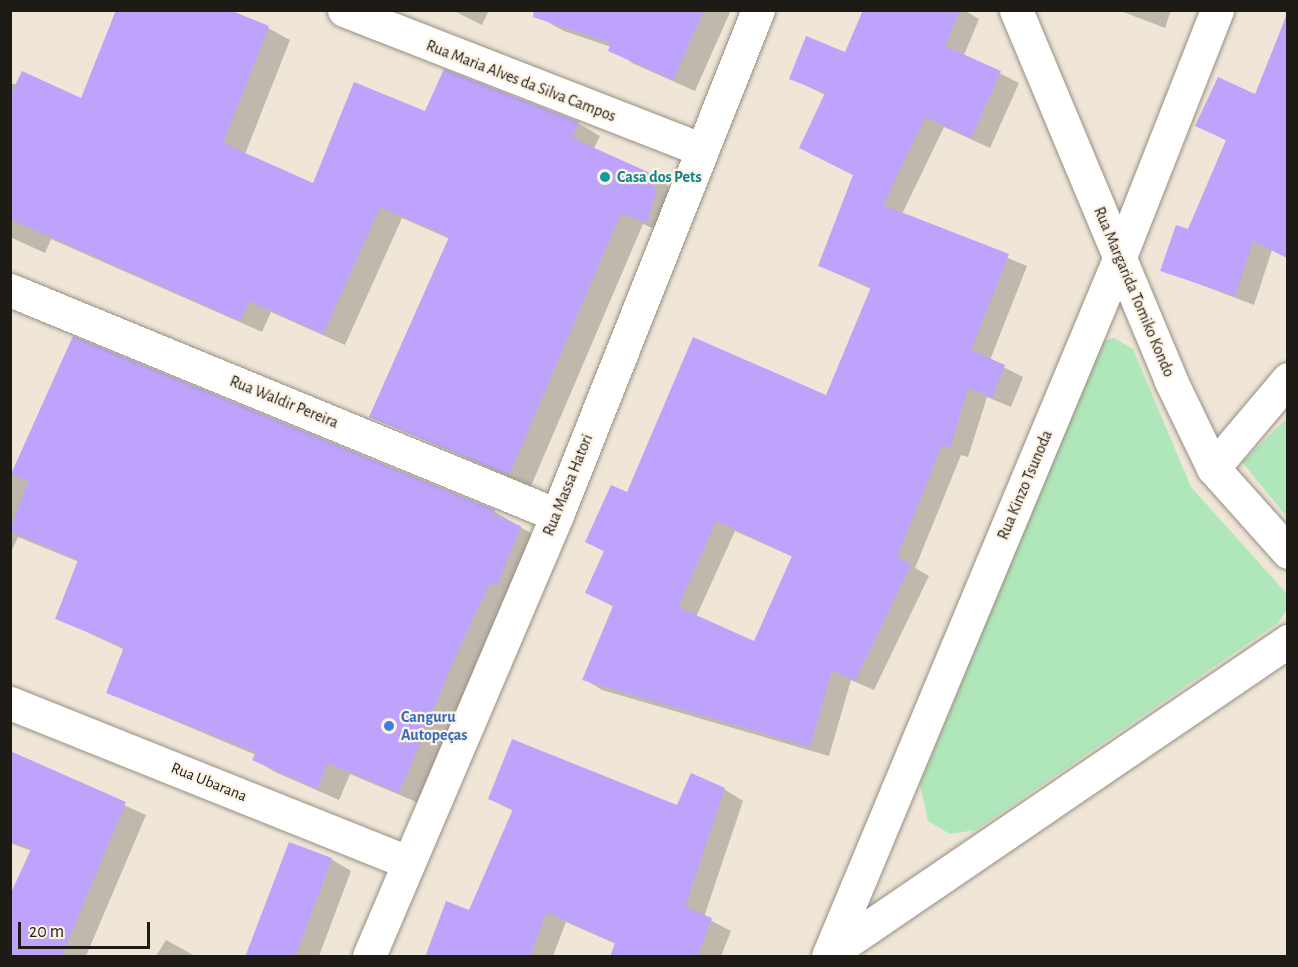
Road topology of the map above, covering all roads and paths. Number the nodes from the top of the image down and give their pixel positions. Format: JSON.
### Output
{"nodes":[{"id":1,"x":344,"y":10,"type":"edge"},
{"id":2,"x":758,"y":10,"type":"edge"},
{"id":3,"x":1016,"y":10,"type":"edge"},
{"id":4,"x":1216,"y":10,"type":"edge"},
{"id":5,"x":700,"y":149,"type":"junction"},
{"id":6,"x":1119,"y":259,"type":"junction"},
{"id":7,"x":10,"y":290,"type":"edge"},
{"id":8,"x":1284,"y":388,"type":"edge"},
{"id":9,"x":1212,"y":468,"type":"junction"},
{"id":10,"x":557,"y":515,"type":"junction"},
{"id":11,"x":1287,"y":552,"type":"edge"},
{"id":12,"x":1287,"y":641,"type":"edge"},
{"id":13,"x":10,"y":703,"type":"edge"},
{"id":14,"x":407,"y":862,"type":"junction"},
{"id":15,"x":828,"y":955,"type":"edge"},
{"id":16,"x":369,"y":957,"type":"edge"}],
"edges":[{"from":1,"to":5,"type":"street","name":"Rua Maria Alves da Silva Campos"},
{"from":2,"to":5,"type":"street","name":"Rua Massa Hatori"},
{"from":3,"to":6,"type":"street","name":"Rua Margarida Tomiko Kondo"},
{"from":4,"to":6,"type":"street","name":"Rua Kinzo Tsunoda"},
{"from":5,"to":10,"type":"street","name":"Rua Massa Hatori"},
{"from":6,"to":9,"type":"street","name":"Rua Margarida Tomiko Kondo"},
{"from":6,"to":15,"type":"street","name":"Rua Kinzo Tsunoda"},
{"from":7,"to":10,"type":"street","name":"Rua Waldir Pereira"},
{"from":8,"to":9,"type":"street"},
{"from":9,"to":11,"type":"street","name":"Rua Margarida Tomiko Kondo"},
{"from":10,"to":14,"type":"street","name":"Rua Massa Hatori"},
{"from":12,"to":15,"type":"street"},
{"from":13,"to":14,"type":"street","name":"Rua Ubarana"},
{"from":14,"to":16,"type":"street","name":"Rua Massa Hatori"}]}
